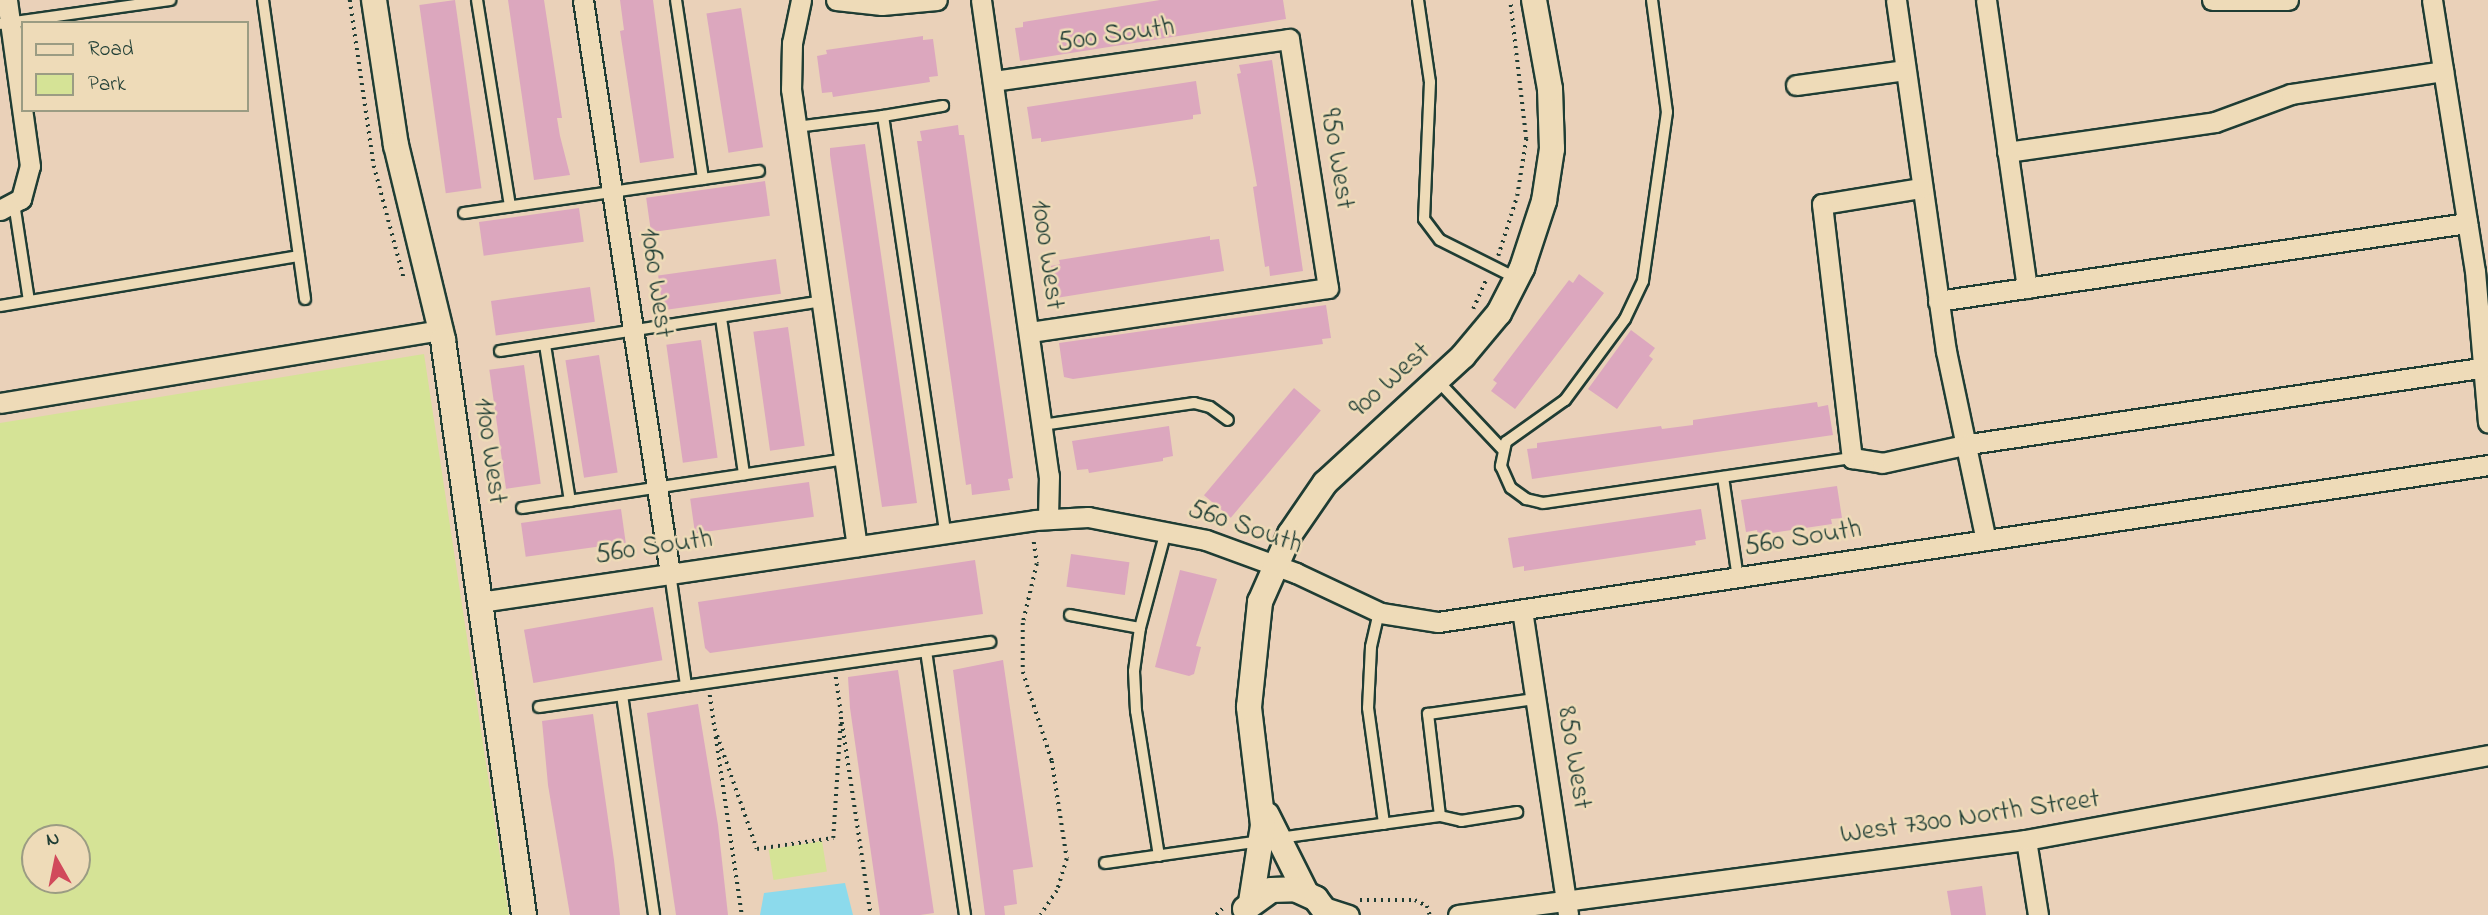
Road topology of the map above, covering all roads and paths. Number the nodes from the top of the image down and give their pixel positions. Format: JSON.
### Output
{"nodes":[{"id":1,"x":7,"y":0,"type":"edge"},
{"id":2,"x":170,"y":0,"type":"edge"},
{"id":3,"x":263,"y":0,"type":"edge"},
{"id":4,"x":374,"y":0,"type":"edge"},
{"id":5,"x":477,"y":0,"type":"edge"},
{"id":6,"x":583,"y":0,"type":"edge"},
{"id":7,"x":676,"y":0,"type":"edge"},
{"id":8,"x":801,"y":0,"type":"edge"},
{"id":9,"x":836,"y":0,"type":"edge"},
{"id":10,"x":937,"y":0,"type":"edge"},
{"id":11,"x":981,"y":0,"type":"edge"},
{"id":12,"x":1418,"y":0,"type":"edge"},
{"id":13,"x":1534,"y":0,"type":"edge"},
{"id":14,"x":1652,"y":0,"type":"edge"},
{"id":15,"x":1896,"y":0,"type":"edge"},
{"id":16,"x":1986,"y":0,"type":"edge"},
{"id":17,"x":2212,"y":0,"type":"edge"},
{"id":18,"x":2288,"y":0,"type":"edge"},
{"id":19,"x":2431,"y":0,"type":"edge"},
{"id":20,"x":5,"y":23,"type":"edge"},
{"id":21,"x":1289,"y":39,"type":"joint"},
{"id":22,"x":1905,"y":69,"type":"junction"},
{"id":23,"x":2443,"y":71,"type":"junction"},
{"id":24,"x":993,"y":82,"type":"junction"},
{"id":25,"x":1796,"y":85,"type":"dead end"},
{"id":26,"x":943,"y":106,"type":"dead end"},
{"id":27,"x":883,"y":116,"type":"junction"},
{"id":28,"x":796,"y":127,"type":"junction"},
{"id":29,"x":2007,"y":152,"type":"junction"},
{"id":30,"x":759,"y":171,"type":"dead end"},
{"id":31,"x":703,"y":179,"type":"junction"},
{"id":32,"x":1921,"y":188,"type":"junction"},
{"id":33,"x":613,"y":191,"type":"junction"},
{"id":34,"x":11,"y":204,"type":"edge"},
{"id":35,"x":510,"y":206,"type":"junction"},
{"id":36,"x":464,"y":213,"type":"dead end"},
{"id":37,"x":2467,"y":223,"type":"junction"},
{"id":38,"x":299,"y":256,"type":"junction"},
{"id":39,"x":1517,"y":278,"type":"junction"},
{"id":40,"x":2027,"y":288,"type":"junction"},
{"id":41,"x":305,"y":299,"type":"dead end"},
{"id":42,"x":29,"y":301,"type":"junction"},
{"id":43,"x":821,"y":301,"type":"junction"},
{"id":44,"x":1938,"y":301,"type":"junction"},
{"id":45,"x":0,"y":306,"type":"edge"},
{"id":46,"x":720,"y":318,"type":"junction"},
{"id":47,"x":441,"y":330,"type":"junction"},
{"id":48,"x":634,"y":332,"type":"junction"},
{"id":49,"x":1029,"y":332,"type":"junction"},
{"id":50,"x":545,"y":345,"type":"junction"},
{"id":51,"x":500,"y":351,"type":"dead end"},
{"id":52,"x":2480,"y":368,"type":"junction"},
{"id":53,"x":1438,"y":381,"type":"junction"},
{"id":54,"x":0,"y":403,"type":"edge"},
{"id":55,"x":1227,"y":420,"type":"dead end"},
{"id":56,"x":2488,"y":422,"type":"edge"},
{"id":57,"x":1042,"y":425,"type":"junction"},
{"id":58,"x":1969,"y":444,"type":"junction"},
{"id":59,"x":1502,"y":449,"type":"junction"},
{"id":60,"x":1852,"y":458,"type":"junction"},
{"id":61,"x":845,"y":459,"type":"junction"},
{"id":62,"x":2488,"y":465,"type":"edge"},
{"id":63,"x":744,"y":474,"type":"junction"},
{"id":64,"x":1723,"y":477,"type":"junction"},
{"id":65,"x":657,"y":487,"type":"junction"},
{"id":66,"x":570,"y":500,"type":"junction"},
{"id":67,"x":522,"y":509,"type":"dead end"},
{"id":68,"x":1048,"y":519,"type":"junction"},
{"id":69,"x":1167,"y":531,"type":"junction"},
{"id":70,"x":945,"y":533,"type":"junction"},
{"id":71,"x":1986,"y":540,"type":"junction"},
{"id":72,"x":1034,"y":542,"type":"dead end"},
{"id":73,"x":857,"y":546,"type":"junction"},
{"id":74,"x":1275,"y":565,"type":"junction"},
{"id":75,"x":670,"y":573,"type":"junction"},
{"id":76,"x":1738,"y":578,"type":"junction"},
{"id":77,"x":480,"y":602,"type":"junction"},
{"id":78,"x":1522,"y":610,"type":"junction"},
{"id":79,"x":1379,"y":612,"type":"junction"},
{"id":80,"x":1070,"y":615,"type":"dead end"},
{"id":81,"x":1140,"y":628,"type":"junction"},
{"id":82,"x":990,"y":642,"type":"dead end"},
{"id":83,"x":926,"y":651,"type":"junction"},
{"id":84,"x":834,"y":664,"type":"junction"},
{"id":85,"x":708,"y":683,"type":"junction"},
{"id":86,"x":686,"y":686,"type":"junction"},
{"id":87,"x":622,"y":695,"type":"junction"},
{"id":88,"x":1535,"y":699,"type":"junction"},
{"id":89,"x":539,"y":707,"type":"dead end"},
{"id":90,"x":841,"y":715,"type":"junction"},
{"id":91,"x":715,"y":729,"type":"junction"},
{"id":92,"x":2488,"y":755,"type":"edge"},
{"id":93,"x":1517,"y":812,"type":"dead end"},
{"id":94,"x":1440,"y":816,"type":"junction"},
{"id":95,"x":1384,"y":824,"type":"junction"},
{"id":96,"x":1269,"y":840,"type":"junction"},
{"id":97,"x":2026,"y":840,"type":"junction"},
{"id":98,"x":1159,"y":856,"type":"junction"},
{"id":99,"x":1105,"y":863,"type":"dead end"},
{"id":100,"x":1319,"y":905,"type":"edge"},
{"id":101,"x":1350,"y":906,"type":"edge"},
{"id":102,"x":1567,"y":907,"type":"edge"},
{"id":103,"x":1244,"y":911,"type":"edge"},
{"id":104,"x":524,"y":915,"type":"edge"},
{"id":105,"x":654,"y":915,"type":"edge"},
{"id":106,"x":742,"y":915,"type":"edge"},
{"id":107,"x":871,"y":915,"type":"edge"},
{"id":108,"x":965,"y":915,"type":"edge"},
{"id":109,"x":1041,"y":915,"type":"edge"},
{"id":110,"x":1430,"y":915,"type":"edge"},
{"id":111,"x":1458,"y":915,"type":"edge"},
{"id":112,"x":2038,"y":915,"type":"edge"}],
"edges":[{"from":1,"to":20,"type":"street"},
{"from":2,"to":20,"type":"lane"},
{"from":3,"to":38,"type":"lane"},
{"from":4,"to":47,"type":"street","name":"1100 West"},
{"from":5,"to":35,"type":"lane"},
{"from":6,"to":33,"type":"street","name":"1060 West"},
{"from":7,"to":31,"type":"lane"},
{"from":8,"to":28,"type":"street"},
{"from":9,"to":10,"type":"street"},
{"from":11,"to":24,"type":"street","name":"1000 West"},
{"from":12,"to":39,"type":"lane"},
{"from":13,"to":39,"type":"street","name":"900 West"},
{"from":14,"to":59,"type":"lane"},
{"from":15,"to":22,"type":"street"},
{"from":16,"to":29,"type":"street"},
{"from":17,"to":18,"type":"street"},
{"from":19,"to":23,"type":"street"},
{"from":20,"to":34,"type":"street"},
{"from":21,"to":24,"type":"street","name":"500 South"},
{"from":21,"to":49,"type":"street","name":"950 West"},
{"from":22,"to":25,"type":"street"},
{"from":22,"to":32,"type":"street"},
{"from":23,"to":29,"type":"street"},
{"from":23,"to":37,"type":"street"},
{"from":24,"to":49,"type":"street","name":"1000 West"},
{"from":26,"to":27,"type":"lane"},
{"from":27,"to":28,"type":"lane"},
{"from":27,"to":70,"type":"lane"},
{"from":28,"to":43,"type":"street"},
{"from":29,"to":40,"type":"street"},
{"from":30,"to":31,"type":"lane"},
{"from":31,"to":33,"type":"lane"},
{"from":32,"to":44,"type":"street"},
{"from":32,"to":60,"type":"street"},
{"from":33,"to":35,"type":"lane"},
{"from":33,"to":48,"type":"street","name":"1060 West"},
{"from":34,"to":42,"type":"lane"},
{"from":35,"to":36,"type":"lane"},
{"from":37,"to":40,"type":"street"},
{"from":37,"to":52,"type":"street"},
{"from":38,"to":41,"type":"lane"},
{"from":38,"to":42,"type":"lane"},
{"from":39,"to":53,"type":"street","name":"900 West"},
{"from":40,"to":44,"type":"street"},
{"from":42,"to":45,"type":"lane"},
{"from":43,"to":46,"type":"lane"},
{"from":43,"to":61,"type":"street"},
{"from":44,"to":58,"type":"street"},
{"from":46,"to":48,"type":"lane"},
{"from":46,"to":63,"type":"lane"},
{"from":47,"to":54,"type":"street"},
{"from":47,"to":77,"type":"street","name":"1100 West"},
{"from":48,"to":50,"type":"lane"},
{"from":48,"to":65,"type":"street","name":"1060 West"},
{"from":49,"to":57,"type":"street","name":"1000 West"},
{"from":50,"to":51,"type":"lane"},
{"from":50,"to":66,"type":"lane"},
{"from":52,"to":56,"type":"street"},
{"from":52,"to":58,"type":"street"},
{"from":53,"to":59,"type":"lane"},
{"from":53,"to":74,"type":"street","name":"900 West"},
{"from":55,"to":57,"type":"lane"},
{"from":57,"to":68,"type":"street","name":"1000 West"},
{"from":58,"to":60,"type":"street"},
{"from":58,"to":71,"type":"street"},
{"from":59,"to":64,"type":"lane"},
{"from":60,"to":64,"type":"lane"},
{"from":61,"to":63,"type":"lane"},
{"from":61,"to":73,"type":"street"},
{"from":62,"to":71,"type":"street","name":"560 South"},
{"from":63,"to":65,"type":"lane"},
{"from":64,"to":76,"type":"lane"},
{"from":65,"to":66,"type":"lane"},
{"from":65,"to":75,"type":"street","name":"1060 West"},
{"from":66,"to":67,"type":"lane"},
{"from":68,"to":69,"type":"street","name":"560 South"},
{"from":68,"to":70,"type":"street","name":"560 South"},
{"from":69,"to":74,"type":"street","name":"560 South"},
{"from":69,"to":81,"type":"lane"},
{"from":70,"to":73,"type":"street","name":"560 South"},
{"from":71,"to":76,"type":"street","name":"560 South"},
{"from":72,"to":109,"type":"path"},
{"from":73,"to":75,"type":"street","name":"560 South"},
{"from":74,"to":79,"type":"street","name":"560 South"},
{"from":74,"to":96,"type":"street","name":"900 West"},
{"from":75,"to":77,"type":"street","name":"560 South"},
{"from":75,"to":86,"type":"lane"},
{"from":76,"to":78,"type":"street","name":"560 South"},
{"from":77,"to":104,"type":"street","name":"1100 West"},
{"from":78,"to":79,"type":"street","name":"560 South"},
{"from":78,"to":88,"type":"street","name":"850 West"},
{"from":79,"to":95,"type":"lane"},
{"from":80,"to":81,"type":"lane"},
{"from":81,"to":98,"type":"lane"},
{"from":82,"to":83,"type":"lane"},
{"from":83,"to":84,"type":"lane"},
{"from":83,"to":108,"type":"lane"},
{"from":84,"to":85,"type":"lane"},
{"from":84,"to":90,"type":"path"},
{"from":85,"to":86,"type":"lane"},
{"from":85,"to":91,"type":"path"},
{"from":86,"to":87,"type":"lane"},
{"from":87,"to":89,"type":"lane"},
{"from":87,"to":105,"type":"lane"},
{"from":88,"to":94,"type":"lane"},
{"from":88,"to":102,"type":"street","name":"850 West"},
{"from":90,"to":91,"type":"path"},
{"from":90,"to":107,"type":"path"},
{"from":91,"to":106,"type":"path"},
{"from":92,"to":97,"type":"street","name":"West 7300 North Street"},
{"from":93,"to":94,"type":"lane"},
{"from":94,"to":95,"type":"lane"},
{"from":95,"to":96,"type":"lane"},
{"from":96,"to":98,"type":"lane"},
{"from":96,"to":100,"type":"street","name":"900 West"},
{"from":96,"to":103,"type":"street"},
{"from":97,"to":102,"type":"street","name":"West 7300 North Street"},
{"from":97,"to":112,"type":"street"},
{"from":98,"to":99,"type":"lane"},
{"from":100,"to":101,"type":"street"},
{"from":100,"to":103,"type":"street"},
{"from":101,"to":110,"type":"path"},
{"from":102,"to":111,"type":"street","name":"West 7300 North Street"}]}
